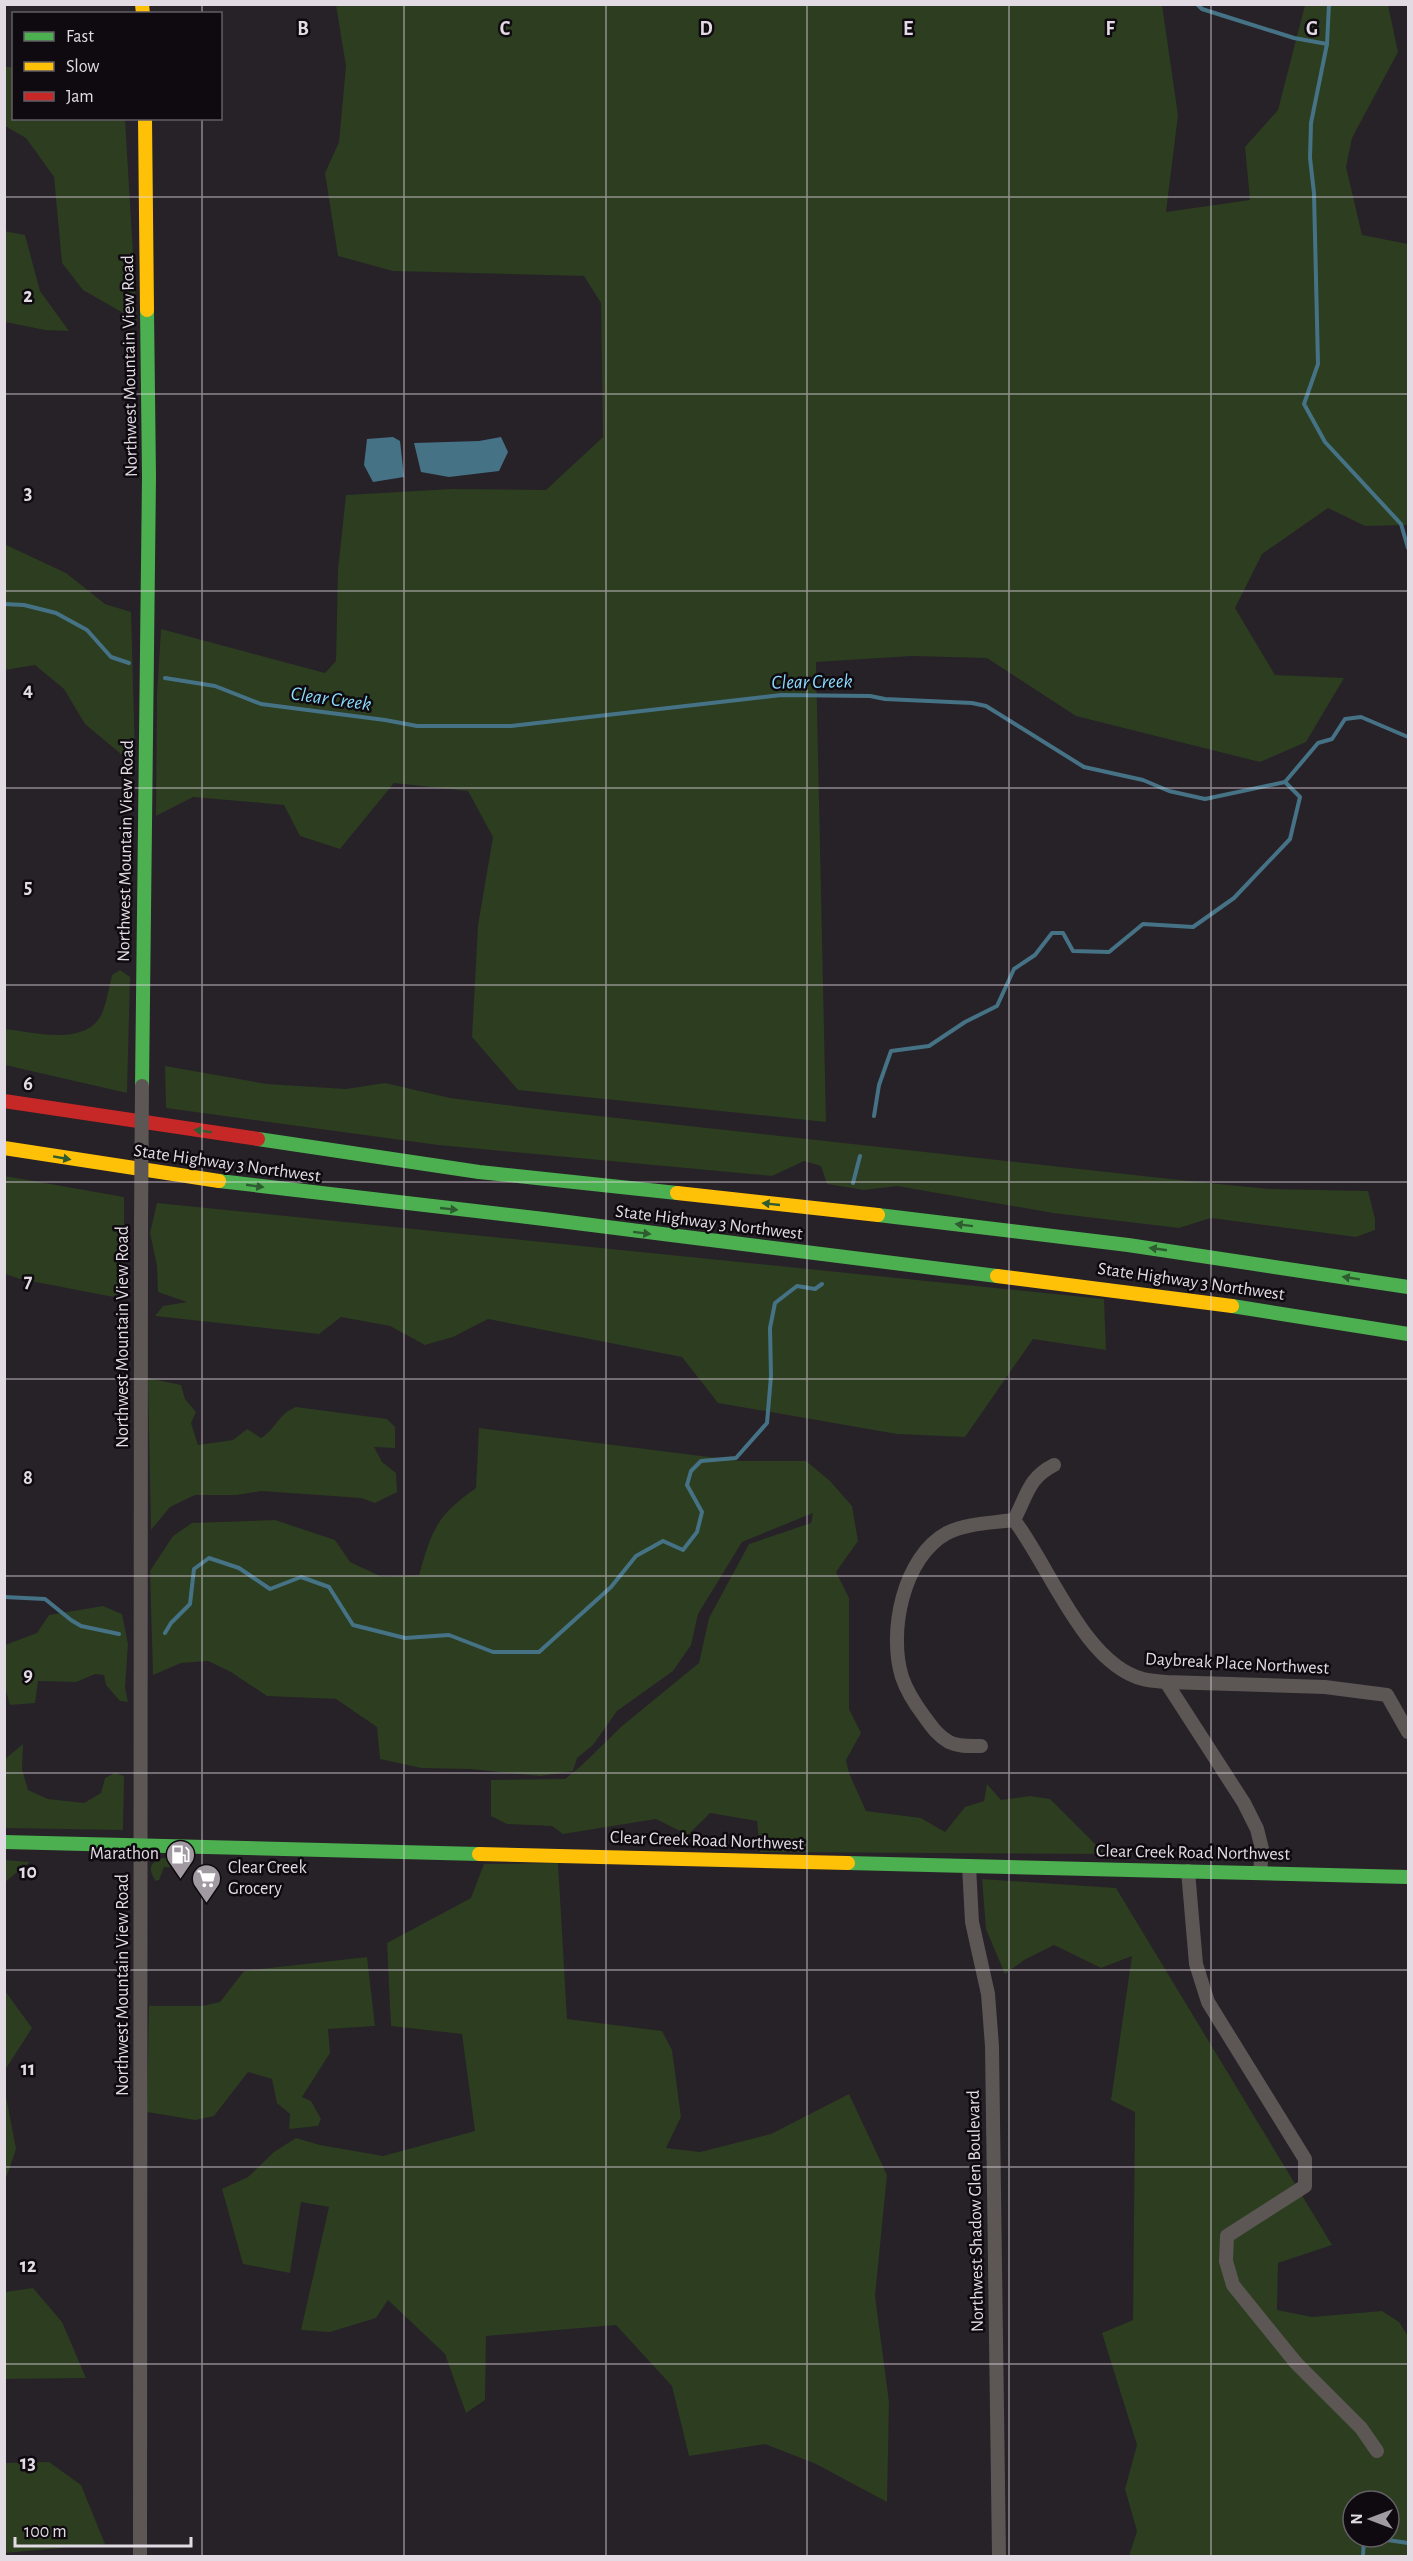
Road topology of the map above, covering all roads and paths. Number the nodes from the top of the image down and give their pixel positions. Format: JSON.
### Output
{"nodes":[{"id":1,"x":145,"y":120,"type":"edge"},
{"id":2,"x":142,"y":1086,"type":"joint"},
{"id":3,"x":4,"y":1089,"type":"edge"},
{"id":4,"x":4,"y":1101,"type":"edge"},
{"id":5,"x":128,"y":1120,"type":"junction"},
{"id":6,"x":5,"y":1148,"type":"edge"},
{"id":7,"x":1408,"y":1287,"type":"edge"},
{"id":8,"x":1408,"y":1334,"type":"edge"},
{"id":9,"x":1054,"y":1465,"type":"dead end"},
{"id":10,"x":1014,"y":1520,"type":"junction"},
{"id":11,"x":1166,"y":1682,"type":"junction"},
{"id":12,"x":1408,"y":1732,"type":"edge"},
{"id":13,"x":981,"y":1746,"type":"dead end"},
{"id":14,"x":4,"y":1842,"type":"edge"},
{"id":15,"x":141,"y":1845,"type":"junction"},
{"id":16,"x":969,"y":1866,"type":"junction"},
{"id":17,"x":1188,"y":1871,"type":"junction"},
{"id":18,"x":1260,"y":1873,"type":"junction"},
{"id":19,"x":1408,"y":1877,"type":"edge"},
{"id":20,"x":1377,"y":2451,"type":"dead end"},
{"id":21,"x":140,"y":2556,"type":"edge"},
{"id":22,"x":999,"y":2556,"type":"edge"}],
"edges":[{"from":1,"to":2,"type":"main road","name":"Northwest Mountain View Road"},
{"from":2,"to":15,"type":"street","name":"Northwest Mountain View Road","bridge":true},
{"from":3,"to":5,"type":"main road"},
{"from":4,"to":5,"type":"main road","name":"State Highway 3 Northwest"},
{"from":7,"to":5,"type":"main road","name":"State Highway 3 Northwest","one_way":true},
{"from":6,"to":8,"type":"main road","name":"State Highway 3 Northwest","one_way":true},
{"from":9,"to":10,"type":"street"},
{"from":10,"to":11,"type":"street","name":"Daybreak Place Northwest"},
{"from":10,"to":13,"type":"street"},
{"from":11,"to":12,"type":"street","name":"Daybreak Place Northwest"},
{"from":11,"to":18,"type":"street"},
{"from":14,"to":15,"type":"main road","name":"Clear Creek Road Northwest"},
{"from":15,"to":16,"type":"main road","name":"Clear Creek Road Northwest"},
{"from":15,"to":21,"type":"street","name":"Northwest Mountain View Road"},
{"from":16,"to":17,"type":"main road","name":"Clear Creek Road Northwest"},
{"from":16,"to":22,"type":"street","name":"Northwest Shadow Glen Boulevard"},
{"from":17,"to":18,"type":"main road","name":"Clear Creek Road Northwest"},
{"from":17,"to":20,"type":"street"},
{"from":18,"to":19,"type":"main road","name":"Clear Creek Road Northwest"}]}
